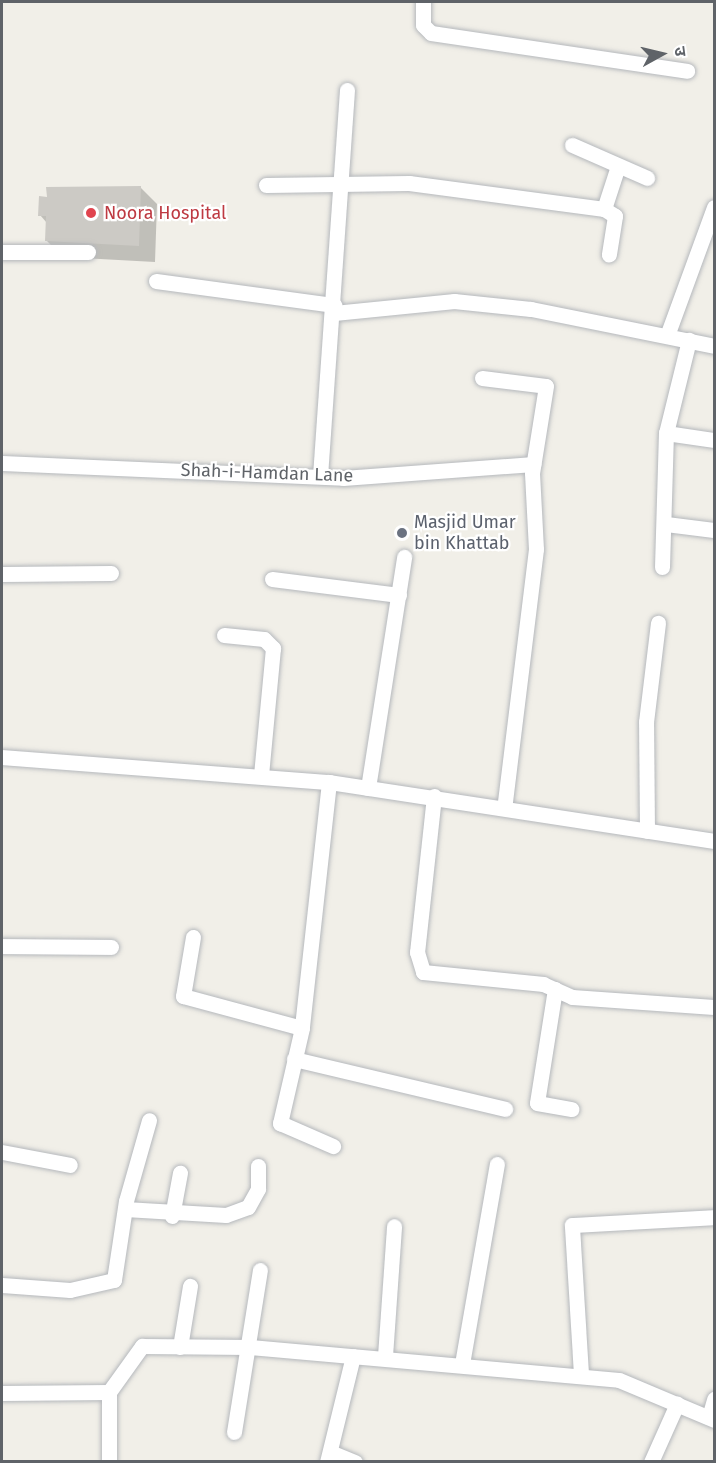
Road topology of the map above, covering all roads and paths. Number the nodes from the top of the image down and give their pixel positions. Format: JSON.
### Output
{"nodes":[{"id":1,"x":423,"y":2,"type":"edge"},
{"id":2,"x":687,"y":71,"type":"dead end"},
{"id":3,"x":347,"y":90,"type":"dead end"},
{"id":4,"x":572,"y":145,"type":"dead end"},
{"id":5,"x":618,"y":166,"type":"junction"},
{"id":6,"x":647,"y":178,"type":"dead end"},
{"id":7,"x":342,"y":182,"type":"junction"},
{"id":8,"x":266,"y":185,"type":"dead end"},
{"id":9,"x":714,"y":207,"type":"edge"},
{"id":10,"x":604,"y":209,"type":"junction"},
{"id":11,"x":2,"y":252,"type":"edge"},
{"id":12,"x":88,"y":252,"type":"dead end"},
{"id":13,"x":609,"y":255,"type":"dead end"},
{"id":14,"x":156,"y":281,"type":"dead end"},
{"id":15,"x":334,"y":309,"type":"junction"},
{"id":16,"x":668,"y":333,"type":"junction"},
{"id":17,"x":689,"y":340,"type":"junction"},
{"id":18,"x":714,"y":346,"type":"edge"},
{"id":19,"x":482,"y":378,"type":"dead end"},
{"id":20,"x":666,"y":433,"type":"junction"},
{"id":21,"x":714,"y":440,"type":"edge"},
{"id":22,"x":2,"y":463,"type":"edge"},
{"id":23,"x":533,"y":464,"type":"junction"},
{"id":24,"x":320,"y":476,"type":"junction"},
{"id":25,"x":666,"y":524,"type":"junction"},
{"id":26,"x":714,"y":530,"type":"edge"},
{"id":27,"x":404,"y":557,"type":"dead end"},
{"id":28,"x":662,"y":567,"type":"dead end"},
{"id":29,"x":111,"y":573,"type":"dead end"},
{"id":30,"x":2,"y":574,"type":"edge"},
{"id":31,"x":272,"y":579,"type":"dead end"},
{"id":32,"x":399,"y":595,"type":"junction"},
{"id":33,"x":658,"y":623,"type":"dead end"},
{"id":34,"x":224,"y":635,"type":"dead end"},
{"id":35,"x":2,"y":757,"type":"edge"},
{"id":36,"x":261,"y":775,"type":"junction"},
{"id":37,"x":329,"y":783,"type":"junction"},
{"id":38,"x":368,"y":788,"type":"junction"},
{"id":39,"x":434,"y":796,"type":"junction"},
{"id":40,"x":504,"y":808,"type":"junction"},
{"id":41,"x":647,"y":831,"type":"junction"},
{"id":42,"x":714,"y":840,"type":"edge"},
{"id":43,"x":193,"y":937,"type":"dead end"},
{"id":44,"x":2,"y":946,"type":"edge"},
{"id":45,"x":111,"y":947,"type":"dead end"},
{"id":46,"x":555,"y":989,"type":"junction"},
{"id":47,"x":714,"y":1007,"type":"edge"},
{"id":48,"x":302,"y":1028,"type":"junction"},
{"id":49,"x":294,"y":1059,"type":"junction"},
{"id":50,"x":505,"y":1109,"type":"dead end"},
{"id":51,"x":571,"y":1109,"type":"dead end"},
{"id":52,"x":149,"y":1120,"type":"dead end"},
{"id":53,"x":333,"y":1146,"type":"dead end"},
{"id":54,"x":2,"y":1152,"type":"edge"},
{"id":55,"x":497,"y":1164,"type":"dead end"},
{"id":56,"x":70,"y":1165,"type":"dead end"},
{"id":57,"x":258,"y":1166,"type":"dead end"},
{"id":58,"x":180,"y":1173,"type":"dead end"},
{"id":59,"x":125,"y":1209,"type":"junction"},
{"id":60,"x":172,"y":1216,"type":"junction"},
{"id":61,"x":714,"y":1217,"type":"edge"},
{"id":62,"x":394,"y":1226,"type":"dead end"},
{"id":63,"x":260,"y":1270,"type":"dead end"},
{"id":64,"x":2,"y":1285,"type":"edge"},
{"id":65,"x":190,"y":1286,"type":"dead end"},
{"id":66,"x":180,"y":1347,"type":"junction"},
{"id":67,"x":250,"y":1347,"type":"junction"},
{"id":68,"x":353,"y":1356,"type":"junction"},
{"id":69,"x":385,"y":1356,"type":"junction"},
{"id":70,"x":462,"y":1364,"type":"junction"},
{"id":71,"x":581,"y":1374,"type":"junction"},
{"id":72,"x":109,"y":1392,"type":"junction"},
{"id":73,"x":2,"y":1394,"type":"edge"},
{"id":74,"x":714,"y":1399,"type":"edge"},
{"id":75,"x":677,"y":1404,"type":"junction"},
{"id":76,"x":712,"y":1418,"type":"edge"},
{"id":77,"x":234,"y":1431,"type":"dead end"},
{"id":78,"x":329,"y":1457,"type":"edge"},
{"id":79,"x":109,"y":1461,"type":"edge"},
{"id":80,"x":355,"y":1461,"type":"edge"},
{"id":81,"x":651,"y":1461,"type":"edge"}],
"edges":[{"from":1,"to":2,"type":"street"},
{"from":3,"to":7,"type":"street"},
{"from":4,"to":5,"type":"street"},
{"from":5,"to":6,"type":"street"},
{"from":5,"to":10,"type":"street"},
{"from":7,"to":8,"type":"street"},
{"from":7,"to":10,"type":"street"},
{"from":7,"to":15,"type":"street"},
{"from":9,"to":16,"type":"street"},
{"from":10,"to":13,"type":"street"},
{"from":11,"to":12,"type":"street"},
{"from":14,"to":15,"type":"street"},
{"from":15,"to":16,"type":"street"},
{"from":15,"to":24,"type":"street"},
{"from":16,"to":17,"type":"street"},
{"from":17,"to":18,"type":"street"},
{"from":17,"to":20,"type":"street"},
{"from":19,"to":23,"type":"street"},
{"from":20,"to":21,"type":"street"},
{"from":20,"to":25,"type":"street"},
{"from":22,"to":24,"type":"street","name":"Shah-i-Hamdan Lane"},
{"from":23,"to":24,"type":"street","name":"Shah-i-Hamdan Lane"},
{"from":23,"to":40,"type":"street"},
{"from":25,"to":26,"type":"street"},
{"from":25,"to":28,"type":"street"},
{"from":27,"to":32,"type":"street"},
{"from":29,"to":30,"type":"street"},
{"from":31,"to":32,"type":"street"},
{"from":32,"to":38,"type":"street"},
{"from":33,"to":41,"type":"street"},
{"from":34,"to":36,"type":"street"},
{"from":35,"to":36,"type":"street"},
{"from":36,"to":37,"type":"street"},
{"from":37,"to":38,"type":"street"},
{"from":37,"to":48,"type":"street"},
{"from":38,"to":39,"type":"street"},
{"from":39,"to":40,"type":"street"},
{"from":39,"to":46,"type":"street"},
{"from":40,"to":41,"type":"street"},
{"from":41,"to":42,"type":"street"},
{"from":43,"to":48,"type":"street"},
{"from":44,"to":45,"type":"street"},
{"from":46,"to":47,"type":"street"},
{"from":46,"to":51,"type":"street"},
{"from":48,"to":49,"type":"street"},
{"from":49,"to":50,"type":"street"},
{"from":49,"to":53,"type":"street"},
{"from":52,"to":59,"type":"street"},
{"from":54,"to":56,"type":"street"},
{"from":55,"to":70,"type":"street"},
{"from":57,"to":60,"type":"street"},
{"from":58,"to":60,"type":"street"},
{"from":59,"to":60,"type":"street"},
{"from":59,"to":64,"type":"street"},
{"from":61,"to":71,"type":"street"},
{"from":62,"to":69,"type":"street"},
{"from":63,"to":67,"type":"street"},
{"from":65,"to":66,"type":"street"},
{"from":66,"to":67,"type":"street"},
{"from":66,"to":72,"type":"street"},
{"from":67,"to":68,"type":"street"},
{"from":67,"to":77,"type":"street"},
{"from":68,"to":69,"type":"street"},
{"from":68,"to":78,"type":"street"},
{"from":69,"to":70,"type":"street"},
{"from":70,"to":71,"type":"street"},
{"from":71,"to":75,"type":"street"},
{"from":72,"to":73,"type":"street"},
{"from":72,"to":79,"type":"street"},
{"from":74,"to":76,"type":"street"},
{"from":75,"to":76,"type":"street"},
{"from":75,"to":81,"type":"street"},
{"from":78,"to":80,"type":"street"}]}
